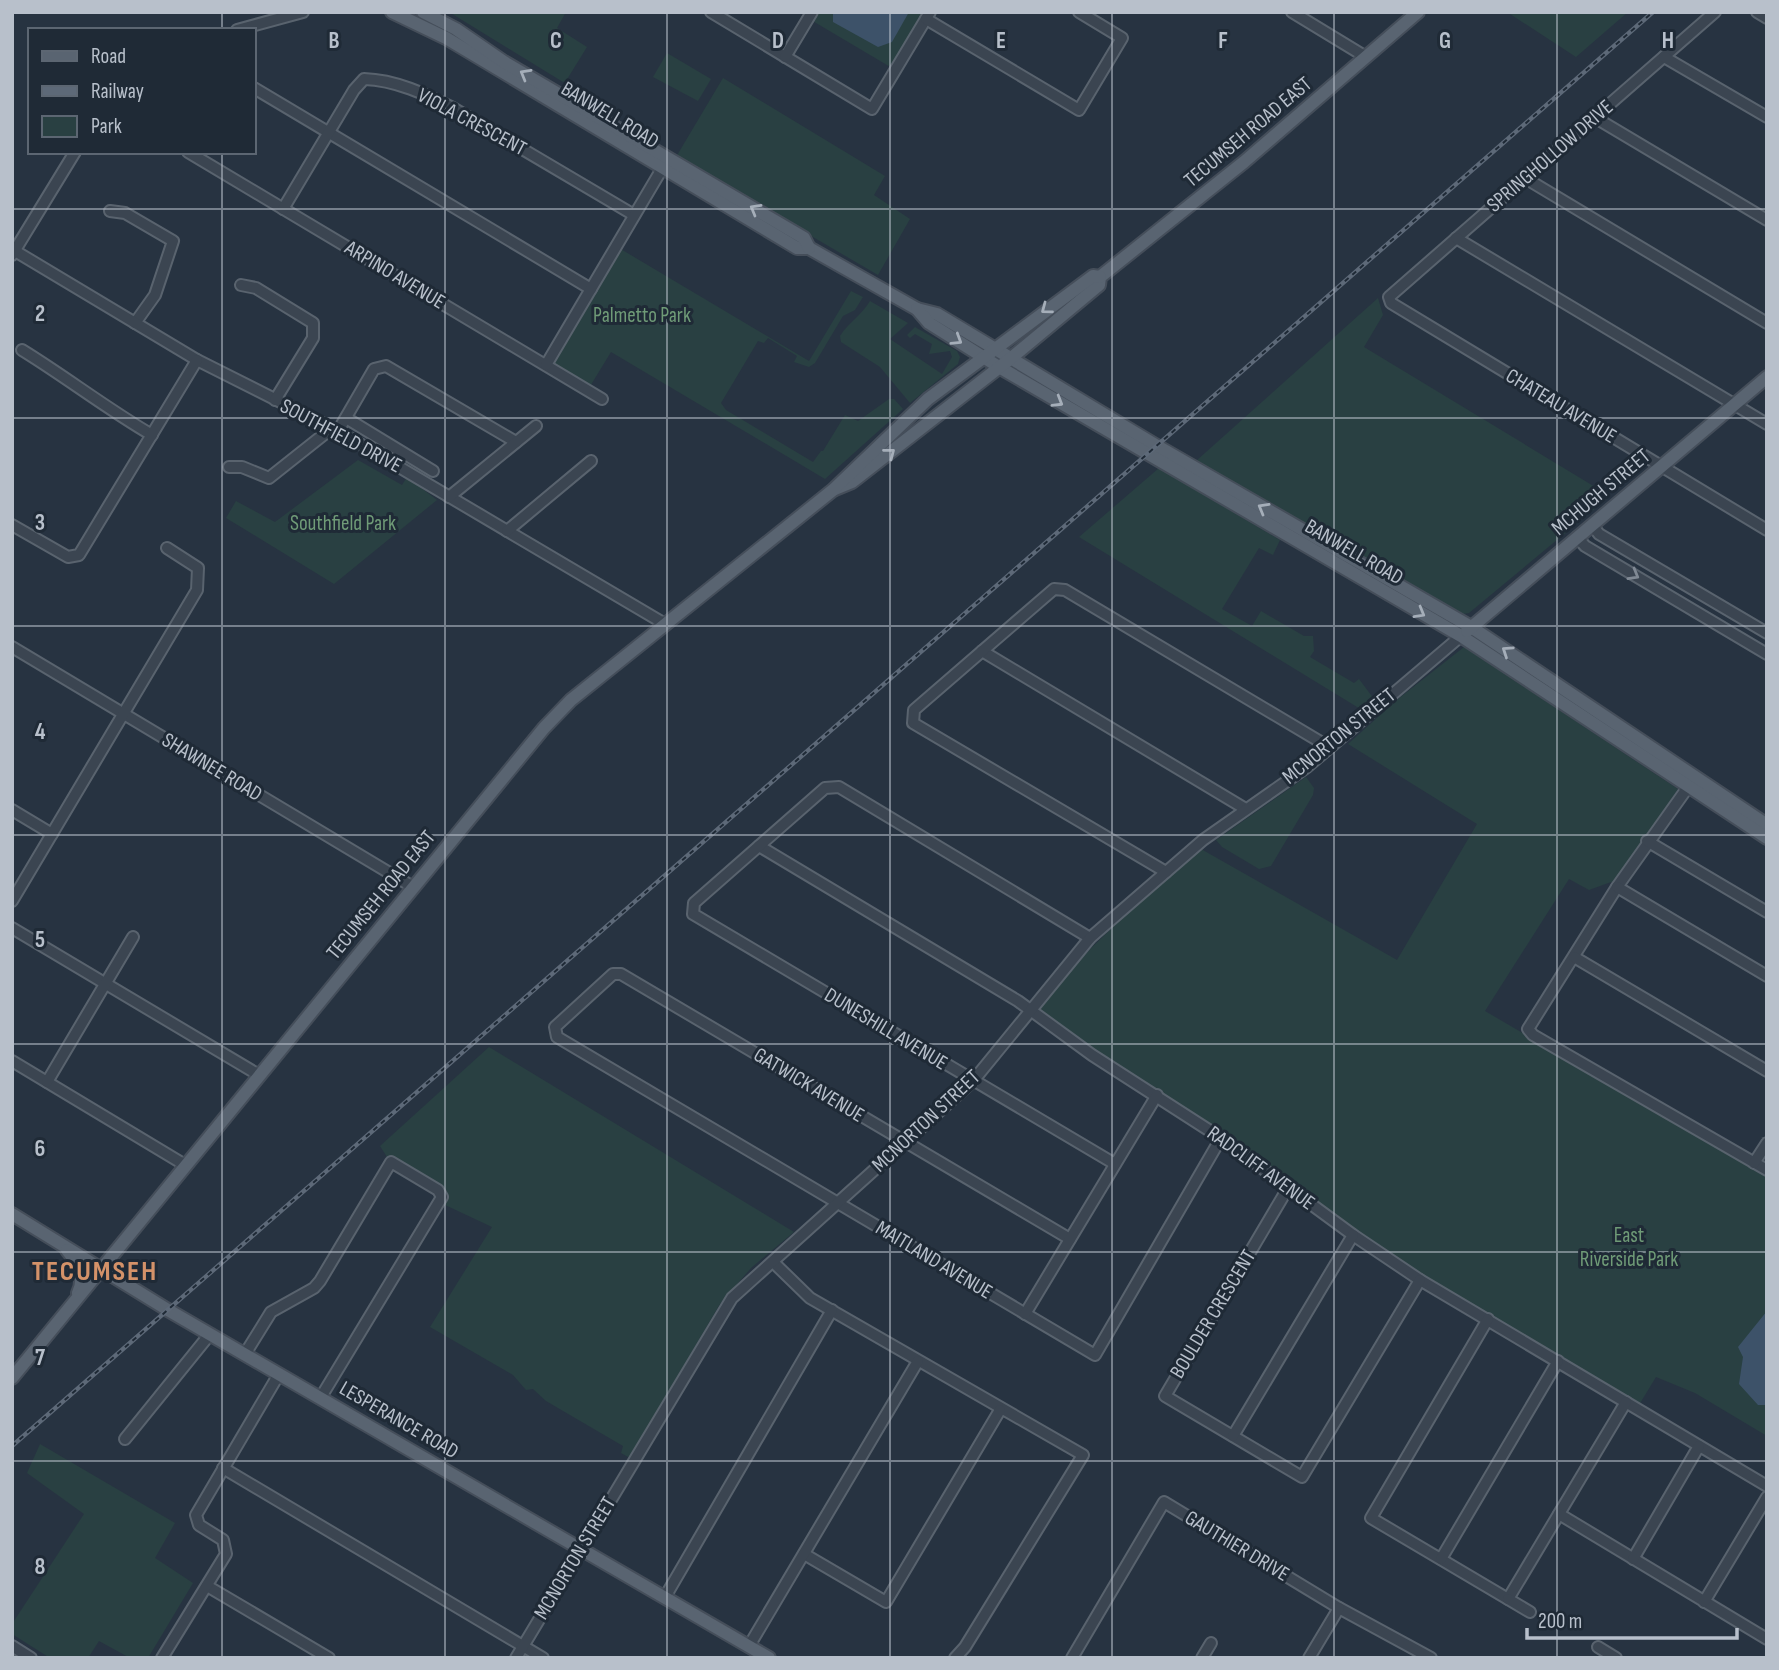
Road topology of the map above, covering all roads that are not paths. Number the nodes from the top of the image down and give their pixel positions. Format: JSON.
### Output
{"nodes":[{"id":1,"x":303,"y":12,"type":"edge"},
{"id":2,"x":392,"y":12,"type":"edge"},
{"id":3,"x":423,"y":12,"type":"edge"},
{"id":4,"x":711,"y":12,"type":"edge"},
{"id":5,"x":812,"y":12,"type":"edge"},
{"id":6,"x":1079,"y":12,"type":"edge"},
{"id":7,"x":1292,"y":12,"type":"edge"},
{"id":8,"x":1418,"y":12,"type":"edge"},
{"id":9,"x":1715,"y":12,"type":"edge"},
{"id":10,"x":1757,"y":12,"type":"edge"},
{"id":11,"x":290,"y":15,"type":"edge"},
{"id":12,"x":928,"y":16,"type":"edge"},
{"id":13,"x":1767,"y":18,"type":"edge"},
{"id":14,"x":244,"y":28,"type":"edge"},
{"id":15,"x":785,"y":57,"type":"junction"},
{"id":16,"x":1366,"y":57,"type":"junction"},
{"id":17,"x":1664,"y":57,"type":"junction"},
{"id":18,"x":256,"y":89,"type":"edge"},
{"id":19,"x":1594,"y":117,"type":"junction"},
{"id":20,"x":1767,"y":117,"type":"edge"},
{"id":21,"x":328,"y":132,"type":"junction"},
{"id":22,"x":74,"y":154,"type":"edge"},
{"id":23,"x":191,"y":154,"type":"edge"},
{"id":24,"x":665,"y":163,"type":"junction"},
{"id":25,"x":1525,"y":178,"type":"junction"},
{"id":26,"x":283,"y":209,"type":"junction"},
{"id":27,"x":110,"y":211,"type":"dead end"},
{"id":28,"x":635,"y":215,"type":"junction"},
{"id":29,"x":1767,"y":220,"type":"edge"},
{"id":30,"x":1456,"y":238,"type":"junction"},
{"id":31,"x":14,"y":253,"type":"edge"},
{"id":32,"x":1100,"y":277,"type":"junction"},
{"id":33,"x":241,"y":285,"type":"dead end"},
{"id":34,"x":591,"y":289,"type":"junction"},
{"id":35,"x":1391,"y":303,"type":"joint"},
{"id":36,"x":917,"y":309,"type":"junction"},
{"id":37,"x":135,"y":323,"type":"junction"},
{"id":38,"x":1767,"y":323,"type":"edge"},
{"id":39,"x":995,"y":349,"type":"junction"},
{"id":40,"x":22,"y":350,"type":"dead end"},
{"id":41,"x":983,"y":356,"type":"junction"},
{"id":42,"x":1010,"y":359,"type":"junction"},
{"id":43,"x":197,"y":360,"type":"junction"},
{"id":44,"x":546,"y":365,"type":"junction"},
{"id":45,"x":999,"y":367,"type":"junction"},
{"id":46,"x":1767,"y":377,"type":"edge"},
{"id":47,"x":602,"y":399,"type":"dead end"},
{"id":48,"x":275,"y":400,"type":"junction"},
{"id":49,"x":1734,"y":405,"type":"junction"},
{"id":50,"x":346,"y":418,"type":"junction"},
{"id":51,"x":1767,"y":424,"type":"edge"},
{"id":52,"x":536,"y":426,"type":"dead end"},
{"id":53,"x":335,"y":430,"type":"junction"},
{"id":54,"x":152,"y":435,"type":"junction"},
{"id":55,"x":516,"y":442,"type":"junction"},
{"id":56,"x":591,"y":461,"type":"dead end"},
{"id":57,"x":229,"y":467,"type":"dead end"},
{"id":58,"x":1661,"y":467,"type":"junction"},
{"id":59,"x":433,"y":471,"type":"dead end"},
{"id":60,"x":833,"y":490,"type":"junction"},
{"id":61,"x":449,"y":497,"type":"junction"},
{"id":62,"x":1592,"y":525,"type":"junction"},
{"id":63,"x":1767,"y":530,"type":"edge"},
{"id":64,"x":14,"y":531,"type":"edge"},
{"id":65,"x":506,"y":531,"type":"junction"},
{"id":66,"x":1577,"y":537,"type":"junction"},
{"id":67,"x":167,"y":548,"type":"dead end"},
{"id":68,"x":1688,"y":587,"type":"junction"},
{"id":69,"x":1680,"y":601,"type":"junction"},
{"id":70,"x":665,"y":624,"type":"junction"},
{"id":71,"x":1466,"y":632,"type":"junction"},
{"id":72,"x":1767,"y":634,"type":"edge"},
{"id":73,"x":12,"y":647,"type":"edge"},
{"id":74,"x":982,"y":651,"type":"junction"},
{"id":75,"x":1767,"y":654,"type":"edge"},
{"id":76,"x":123,"y":713,"type":"junction"},
{"id":77,"x":1329,"y":747,"type":"junction"},
{"id":78,"x":1691,"y":782,"type":"junction"},
{"id":79,"x":1244,"y":808,"type":"junction"},
{"id":80,"x":12,"y":810,"type":"edge"},
{"id":81,"x":1767,"y":825,"type":"edge"},
{"id":82,"x":52,"y":834,"type":"junction"},
{"id":83,"x":1767,"y":838,"type":"edge"},
{"id":84,"x":1647,"y":841,"type":"junction"},
{"id":85,"x":759,"y":846,"type":"junction"},
{"id":86,"x":1166,"y":872,"type":"junction"},
{"id":87,"x":413,"y":887,"type":"junction"},
{"id":88,"x":1617,"y":887,"type":"junction"},
{"id":89,"x":12,"y":901,"type":"edge"},
{"id":90,"x":1767,"y":912,"type":"edge"},
{"id":91,"x":12,"y":928,"type":"edge"},
{"id":92,"x":133,"y":937,"type":"dead end"},
{"id":93,"x":1090,"y":938,"type":"junction"},
{"id":94,"x":1574,"y":957,"type":"junction"},
{"id":95,"x":1767,"y":976,"type":"edge"},
{"id":96,"x":105,"y":984,"type":"junction"},
{"id":97,"x":1030,"y":1010,"type":"junction"},
{"id":98,"x":557,"y":1037,"type":"joint"},
{"id":99,"x":12,"y":1061,"type":"edge"},
{"id":100,"x":1767,"y":1071,"type":"edge"},
{"id":101,"x":259,"y":1075,"type":"junction"},
{"id":102,"x":973,"y":1081,"type":"junction"},
{"id":103,"x":47,"y":1082,"type":"junction"},
{"id":104,"x":1157,"y":1095,"type":"junction"},
{"id":105,"x":1221,"y":1138,"type":"junction"},
{"id":106,"x":906,"y":1141,"type":"junction"},
{"id":107,"x":1767,"y":1143,"type":"edge"},
{"id":108,"x":1755,"y":1163,"type":"junction"},
{"id":109,"x":1115,"y":1164,"type":"junction"},
{"id":110,"x":185,"y":1165,"type":"junction"},
{"id":111,"x":1767,"y":1170,"type":"edge"},
{"id":112,"x":1288,"y":1188,"type":"junction"},
{"id":113,"x":837,"y":1203,"type":"junction"},
{"id":114,"x":12,"y":1214,"type":"edge"},
{"id":115,"x":1353,"y":1235,"type":"junction"},
{"id":116,"x":1070,"y":1240,"type":"junction"},
{"id":117,"x":63,"y":1244,"type":"junction"},
{"id":118,"x":773,"y":1262,"type":"junction"},
{"id":119,"x":102,"y":1267,"type":"junction"},
{"id":120,"x":1420,"y":1280,"type":"junction"},
{"id":121,"x":74,"y":1303,"type":"junction"},
{"id":122,"x":832,"y":1310,"type":"junction"},
{"id":123,"x":1025,"y":1314,"type":"junction"},
{"id":124,"x":1488,"y":1319,"type":"junction"},
{"id":125,"x":210,"y":1334,"type":"junction"},
{"id":126,"x":245,"y":1354,"type":"junction"},
{"id":127,"x":1558,"y":1360,"type":"junction"},
{"id":128,"x":918,"y":1361,"type":"junction"},
{"id":129,"x":279,"y":1374,"type":"junction"},
{"id":130,"x":12,"y":1378,"type":"edge"},
{"id":131,"x":321,"y":1397,"type":"junction"},
{"id":132,"x":1626,"y":1402,"type":"junction"},
{"id":133,"x":1000,"y":1409,"type":"junction"},
{"id":134,"x":1233,"y":1436,"type":"junction"},
{"id":135,"x":125,"y":1439,"type":"dead end"},
{"id":136,"x":1699,"y":1446,"type":"junction"},
{"id":137,"x":223,"y":1468,"type":"junction"},
{"id":138,"x":1767,"y":1486,"type":"edge"},
{"id":139,"x":1767,"y":1497,"type":"edge"},
{"id":140,"x":1559,"y":1514,"type":"junction"},
{"id":141,"x":581,"y":1547,"type":"junction"},
{"id":142,"x":804,"y":1554,"type":"junction"},
{"id":143,"x":1441,"y":1559,"type":"junction"},
{"id":144,"x":1633,"y":1559,"type":"junction"},
{"id":145,"x":207,"y":1586,"type":"junction"},
{"id":146,"x":665,"y":1597,"type":"junction"},
{"id":147,"x":1508,"y":1599,"type":"junction"},
{"id":148,"x":1704,"y":1602,"type":"junction"},
{"id":149,"x":1339,"y":1608,"type":"junction"},
{"id":150,"x":1530,"y":1612,"type":"dead end"},
{"id":151,"x":1767,"y":1639,"type":"edge"},
{"id":152,"x":1211,"y":1643,"type":"dead end"},
{"id":153,"x":12,"y":1646,"type":"edge"},
{"id":154,"x":523,"y":1646,"type":"junction"},
{"id":155,"x":749,"y":1646,"type":"junction"},
{"id":156,"x":1598,"y":1647,"type":"dead end"},
{"id":157,"x":31,"y":1658,"type":"edge"},
{"id":158,"x":162,"y":1658,"type":"edge"},
{"id":159,"x":329,"y":1658,"type":"edge"},
{"id":160,"x":516,"y":1658,"type":"edge"},
{"id":161,"x":543,"y":1658,"type":"edge"},
{"id":162,"x":769,"y":1658,"type":"edge"},
{"id":163,"x":955,"y":1658,"type":"edge"},
{"id":164,"x":1072,"y":1658,"type":"edge"},
{"id":165,"x":1202,"y":1658,"type":"edge"},
{"id":166,"x":1309,"y":1658,"type":"edge"},
{"id":167,"x":1431,"y":1658,"type":"edge"},
{"id":168,"x":1616,"y":1658,"type":"edge"}],
"edges":[{"from":1,"to":11,"type":"street"},
{"from":2,"to":24,"type":"main road","name":"BANWELL ROAD"},
{"from":24,"to":3,"type":"main road","name":"BANWELL ROAD","one_way":true},
{"from":4,"to":15,"type":"street"},
{"from":5,"to":15,"type":"street"},
{"from":6,"to":12,"type":"street"},
{"from":7,"to":16,"type":"street"},
{"from":8,"to":16,"type":"main road","name":"TECUMSEH ROAD EAST"},
{"from":9,"to":17,"type":"street","name":"SPRINGHOLLOW DRIVE"},
{"from":10,"to":13,"type":"street"},
{"from":11,"to":14,"type":"street"},
{"from":12,"to":15,"type":"street"},
{"from":16,"to":32,"type":"main road","name":"TECUMSEH ROAD EAST"},
{"from":17,"to":19,"type":"street","name":"SPRINGHOLLOW DRIVE"},
{"from":17,"to":20,"type":"street"},
{"from":18,"to":21,"type":"street"},
{"from":19,"to":25,"type":"street","name":"SPRINGHOLLOW DRIVE"},
{"from":19,"to":29,"type":"street"},
{"from":21,"to":26,"type":"street","name":"VIOLA CRESCENT"},
{"from":21,"to":28,"type":"street","name":"VIOLA CRESCENT"},
{"from":21,"to":34,"type":"street"},
{"from":22,"to":31,"type":"street"},
{"from":23,"to":26,"type":"street","name":"ARPINO AVENUE"},
{"from":24,"to":28,"type":"street"},
{"from":24,"to":36,"type":"main road","name":"BANWELL ROAD"},
{"from":25,"to":30,"type":"street","name":"SPRINGHOLLOW DRIVE"},
{"from":25,"to":38,"type":"street"},
{"from":26,"to":44,"type":"street","name":"ARPINO AVENUE"},
{"from":27,"to":37,"type":"street"},
{"from":28,"to":34,"type":"street"},
{"from":30,"to":35,"type":"street","name":"SPRINGHOLLOW DRIVE"},
{"from":30,"to":49,"type":"street"},
{"from":31,"to":37,"type":"street","name":"SOUTHFIELD DRIVE"},
{"from":32,"to":39,"type":"main road","name":"TECUMSEH ROAD EAST","one_way":true},
{"from":32,"to":42,"type":"main road","name":"TECUMSEH ROAD EAST"},
{"from":33,"to":48,"type":"street"},
{"from":34,"to":44,"type":"street"},
{"from":35,"to":58,"type":"street","name":"CHATEAU AVENUE"},
{"from":36,"to":39,"type":"main road","name":"BANWELL ROAD"},
{"from":36,"to":41,"type":"main road","name":"BANWELL ROAD","one_way":true},
{"from":37,"to":43,"type":"street","name":"SOUTHFIELD DRIVE"},
{"from":39,"to":41,"type":"main road","name":"TECUMSEH ROAD EAST"},
{"from":39,"to":42,"type":"main road","name":"BANWELL ROAD"},
{"from":40,"to":54,"type":"street"},
{"from":41,"to":45,"type":"main road","name":"BANWELL ROAD"},
{"from":41,"to":60,"type":"main road","name":"TECUMSEH ROAD EAST"},
{"from":42,"to":45,"type":"main road","name":"TECUMSEH ROAD EAST"},
{"from":71,"to":42,"type":"main road","name":"BANWELL ROAD","one_way":true},
{"from":43,"to":48,"type":"street","name":"SOUTHFIELD DRIVE"},
{"from":43,"to":54,"type":"street"},
{"from":44,"to":47,"type":"street","name":"ARPINO AVENUE"},
{"from":60,"to":45,"type":"main road","name":"TECUMSEH ROAD EAST","one_way":true},
{"from":45,"to":71,"type":"main road","name":"BANWELL ROAD","one_way":true},
{"from":46,"to":49,"type":"main road","name":"MCHUGH STREET"},
{"from":48,"to":53,"type":"street","name":"SOUTHFIELD DRIVE"},
{"from":49,"to":51,"type":"street"},
{"from":49,"to":58,"type":"main road","name":"MCHUGH STREET"},
{"from":50,"to":53,"type":"street"},
{"from":50,"to":55,"type":"street"},
{"from":50,"to":59,"type":"street"},
{"from":52,"to":55,"type":"street"},
{"from":53,"to":57,"type":"street"},
{"from":53,"to":61,"type":"street","name":"SOUTHFIELD DRIVE"},
{"from":54,"to":64,"type":"street"},
{"from":55,"to":61,"type":"street"},
{"from":56,"to":65,"type":"street"},
{"from":58,"to":62,"type":"main road","name":"MCHUGH STREET"},
{"from":58,"to":63,"type":"street","name":"CHATEAU AVENUE"},
{"from":60,"to":70,"type":"main road","name":"TECUMSEH ROAD EAST"},
{"from":61,"to":65,"type":"street","name":"SOUTHFIELD DRIVE"},
{"from":62,"to":66,"type":"main road","name":"MCHUGH STREET"},
{"from":62,"to":68,"type":"street"},
{"from":65,"to":70,"type":"street","name":"SOUTHFIELD DRIVE"},
{"from":66,"to":69,"type":"street","one_way":true},
{"from":66,"to":71,"type":"main road","name":"MCHUGH STREET"},
{"from":67,"to":76,"type":"street"},
{"from":68,"to":69,"type":"street"},
{"from":68,"to":72,"type":"street"},
{"from":69,"to":75,"type":"street"},
{"from":70,"to":87,"type":"main road","name":"TECUMSEH ROAD EAST"},
{"from":71,"to":77,"type":"street","name":"MCNORTON STREET"},
{"from":71,"to":78,"type":"main road","name":"BANWELL ROAD"},
{"from":73,"to":76,"type":"street","name":"SHAWNEE ROAD"},
{"from":74,"to":77,"type":"street"},
{"from":74,"to":79,"type":"street"},
{"from":74,"to":86,"type":"street"},
{"from":76,"to":82,"type":"street"},
{"from":76,"to":87,"type":"street","name":"SHAWNEE ROAD"},
{"from":77,"to":79,"type":"street","name":"MCNORTON STREET"},
{"from":78,"to":81,"type":"main road","name":"BANWELL ROAD"},
{"from":78,"to":83,"type":"main road","name":"BANWELL ROAD"},
{"from":78,"to":84,"type":"street"},
{"from":79,"to":86,"type":"street","name":"MCNORTON STREET"},
{"from":80,"to":82,"type":"street"},
{"from":82,"to":89,"type":"street"},
{"from":84,"to":88,"type":"street"},
{"from":84,"to":90,"type":"street"},
{"from":85,"to":93,"type":"street"},
{"from":85,"to":97,"type":"street","name":"RADCLIFF AVENUE"},
{"from":85,"to":102,"type":"street","name":"DUNESHILL AVENUE"},
{"from":86,"to":93,"type":"street","name":"MCNORTON STREET"},
{"from":87,"to":101,"type":"main road","name":"TECUMSEH ROAD EAST"},
{"from":88,"to":94,"type":"street"},
{"from":88,"to":95,"type":"street"},
{"from":91,"to":96,"type":"street"},
{"from":92,"to":96,"type":"street"},
{"from":93,"to":97,"type":"street","name":"MCNORTON STREET"},
{"from":94,"to":100,"type":"street"},
{"from":94,"to":108,"type":"street"},
{"from":96,"to":101,"type":"street"},
{"from":96,"to":103,"type":"street"},
{"from":97,"to":102,"type":"street","name":"MCNORTON STREET"},
{"from":97,"to":104,"type":"street","name":"RADCLIFF AVENUE"},
{"from":98,"to":106,"type":"street","name":"GATWICK AVENUE"},
{"from":98,"to":113,"type":"street","name":"MAITLAND AVENUE"},
{"from":99,"to":103,"type":"street"},
{"from":101,"to":110,"type":"main road","name":"TECUMSEH ROAD EAST"},
{"from":102,"to":106,"type":"street","name":"MCNORTON STREET"},
{"from":102,"to":109,"type":"street","name":"DUNESHILL AVENUE"},
{"from":103,"to":110,"type":"street"},
{"from":104,"to":105,"type":"street","name":"RADCLIFF AVENUE"},
{"from":104,"to":109,"type":"street"},
{"from":105,"to":112,"type":"street","name":"RADCLIFF AVENUE"},
{"from":105,"to":123,"type":"street","name":"MAITLAND AVENUE"},
{"from":106,"to":113,"type":"street","name":"MCNORTON STREET"},
{"from":106,"to":116,"type":"street","name":"GATWICK AVENUE"},
{"from":107,"to":108,"type":"street"},
{"from":108,"to":111,"type":"street"},
{"from":109,"to":116,"type":"street"},
{"from":110,"to":119,"type":"main road","name":"TECUMSEH ROAD EAST"},
{"from":112,"to":115,"type":"street","name":"RADCLIFF AVENUE"},
{"from":112,"to":134,"type":"street","name":"BOULDER CRESCENT"},
{"from":113,"to":118,"type":"street","name":"MCNORTON STREET"},
{"from":113,"to":123,"type":"street","name":"MAITLAND AVENUE"},
{"from":114,"to":117,"type":"main road","name":"LESPERANCE ROAD"},
{"from":115,"to":120,"type":"street","name":"RADCLIFF AVENUE"},
{"from":115,"to":134,"type":"street"},
{"from":116,"to":123,"type":"street"},
{"from":117,"to":119,"type":"main road","name":"LESPERANCE ROAD"},
{"from":117,"to":121,"type":"main road"},
{"from":118,"to":122,"type":"street"},
{"from":118,"to":141,"type":"street","name":"MCNORTON STREET"},
{"from":119,"to":121,"type":"main road","name":"TECUMSEH ROAD EAST"},
{"from":119,"to":125,"type":"main road","name":"LESPERANCE ROAD"},
{"from":120,"to":124,"type":"street","name":"RADCLIFF AVENUE"},
{"from":120,"to":134,"type":"street","name":"BOULDER CRESCENT"},
{"from":121,"to":130,"type":"main road","name":"TECUMSEH ROAD EAST"},
{"from":122,"to":128,"type":"street"},
{"from":122,"to":146,"type":"street"},
{"from":124,"to":127,"type":"street","name":"RADCLIFF AVENUE"},
{"from":124,"to":143,"type":"street"},
{"from":125,"to":126,"type":"main road","name":"LESPERANCE ROAD"},
{"from":125,"to":135,"type":"street"},
{"from":126,"to":129,"type":"main road","name":"LESPERANCE ROAD"},
{"from":126,"to":131,"type":"street"},
{"from":127,"to":132,"type":"street","name":"RADCLIFF AVENUE"},
{"from":127,"to":143,"type":"street"},
{"from":128,"to":133,"type":"street"},
{"from":128,"to":142,"type":"street"},
{"from":129,"to":131,"type":"main road","name":"LESPERANCE ROAD"},
{"from":129,"to":137,"type":"street"},
{"from":131,"to":141,"type":"main road","name":"LESPERANCE ROAD"},
{"from":132,"to":136,"type":"street","name":"RADCLIFF AVENUE"},
{"from":132,"to":140,"type":"street"},
{"from":133,"to":142,"type":"street"},
{"from":133,"to":163,"type":"street"},
{"from":136,"to":138,"type":"street","name":"RADCLIFF AVENUE"},
{"from":136,"to":144,"type":"street"},
{"from":137,"to":145,"type":"street"},
{"from":137,"to":154,"type":"street"},
{"from":139,"to":148,"type":"street"},
{"from":140,"to":144,"type":"street"},
{"from":140,"to":147,"type":"street"},
{"from":141,"to":146,"type":"main road","name":"LESPERANCE ROAD"},
{"from":141,"to":154,"type":"street","name":"MCNORTON STREET"},
{"from":142,"to":155,"type":"street"},
{"from":143,"to":147,"type":"street"},
{"from":144,"to":148,"type":"street"},
{"from":145,"to":158,"type":"street"},
{"from":145,"to":159,"type":"street"},
{"from":146,"to":155,"type":"main road","name":"LESPERANCE ROAD"},
{"from":147,"to":150,"type":"street"},
{"from":148,"to":151,"type":"street"},
{"from":149,"to":164,"type":"street","name":"GAUTHIER DRIVE"},
{"from":149,"to":166,"type":"street"},
{"from":149,"to":167,"type":"street","name":"GAUTHIER DRIVE"},
{"from":152,"to":165,"type":"street"},
{"from":153,"to":157,"type":"street"},
{"from":154,"to":160,"type":"street","name":"MCNORTON STREET"},
{"from":154,"to":161,"type":"street"},
{"from":155,"to":162,"type":"main road","name":"LESPERANCE ROAD"},
{"from":156,"to":168,"type":"street"}]}
